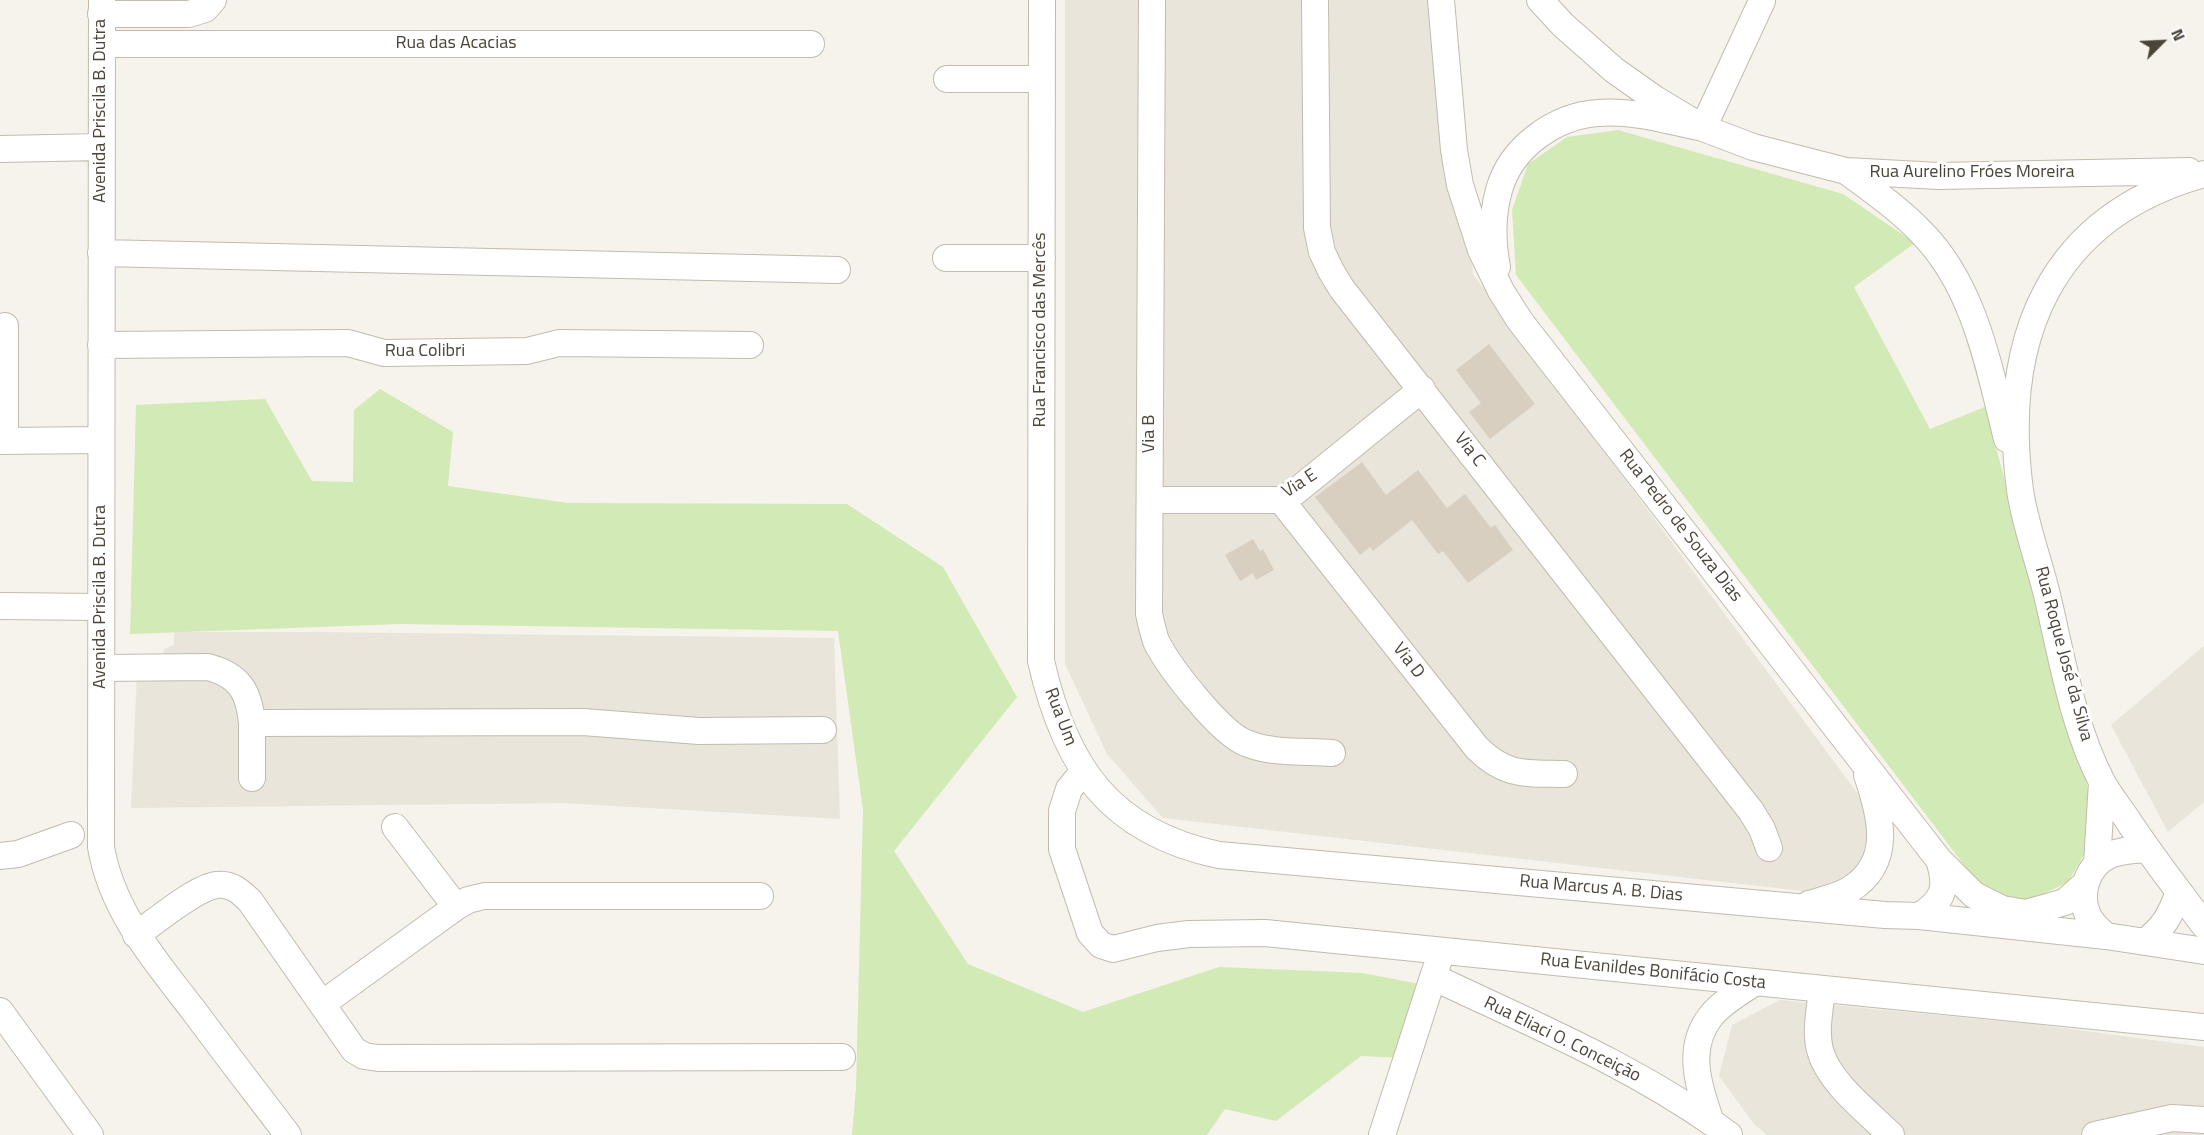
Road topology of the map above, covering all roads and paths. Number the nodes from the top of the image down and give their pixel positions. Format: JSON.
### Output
{"nodes":[{"id":1,"x":213,"y":0,"type":"edge"},
{"id":2,"x":1041,"y":0,"type":"edge"},
{"id":3,"x":1152,"y":0,"type":"edge"},
{"id":4,"x":1315,"y":0,"type":"edge"},
{"id":5,"x":1441,"y":0,"type":"edge"},
{"id":6,"x":1540,"y":0,"type":"edge"},
{"id":7,"x":1762,"y":1,"type":"edge"},
{"id":8,"x":102,"y":7,"type":"edge"},
{"id":9,"x":102,"y":44,"type":"junction"},
{"id":10,"x":811,"y":44,"type":"dead end"},
{"id":11,"x":947,"y":79,"type":"dead end"},
{"id":12,"x":1042,"y":79,"type":"junction"},
{"id":13,"x":1703,"y":128,"type":"junction"},
{"id":14,"x":101,"y":147,"type":"junction"},
{"id":15,"x":0,"y":149,"type":"edge"},
{"id":16,"x":1846,"y":171,"type":"junction"},
{"id":17,"x":2204,"y":172,"type":"edge"},
{"id":18,"x":101,"y":253,"type":"junction"},
{"id":19,"x":946,"y":258,"type":"dead end"},
{"id":20,"x":1041,"y":258,"type":"junction"},
{"id":21,"x":837,"y":270,"type":"dead end"},
{"id":22,"x":1501,"y":291,"type":"junction"},
{"id":23,"x":5,"y":326,"type":"dead end"},
{"id":24,"x":101,"y":345,"type":"junction"},
{"id":25,"x":750,"y":345,"type":"dead end"},
{"id":26,"x":1422,"y":389,"type":"junction"},
{"id":27,"x":100,"y":440,"type":"junction"},
{"id":28,"x":2,"y":441,"type":"edge"},
{"id":29,"x":2021,"y":493,"type":"junction"},
{"id":30,"x":1150,"y":500,"type":"junction"},
{"id":31,"x":1281,"y":500,"type":"junction"},
{"id":32,"x":0,"y":606,"type":"edge"},
{"id":33,"x":101,"y":607,"type":"junction"},
{"id":34,"x":1041,"y":661,"type":"joint"},
{"id":35,"x":102,"y":668,"type":"junction"},
{"id":36,"x":252,"y":723,"type":"junction"},
{"id":37,"x":823,"y":730,"type":"dead end"},
{"id":38,"x":1332,"y":753,"type":"dead end"},
{"id":39,"x":1860,"y":756,"type":"junction"},
{"id":40,"x":1083,"y":772,"type":"junction"},
{"id":41,"x":1564,"y":774,"type":"dead end"},
{"id":42,"x":252,"y":778,"type":"dead end"},
{"id":43,"x":2102,"y":782,"type":"junction"},
{"id":44,"x":395,"y":826,"type":"dead end"},
{"id":45,"x":71,"y":835,"type":"dead end"},
{"id":46,"x":1769,"y":848,"type":"dead end"},
{"id":47,"x":2147,"y":849,"type":"junction"},
{"id":48,"x":1879,"y":852,"type":"junction"},
{"id":49,"x":0,"y":856,"type":"edge"},
{"id":50,"x":1936,"y":856,"type":"junction"},
{"id":51,"x":2091,"y":874,"type":"junction"},
{"id":52,"x":1866,"y":875,"type":"junction"},
{"id":53,"x":2179,"y":892,"type":"junction"},
{"id":54,"x":760,"y":896,"type":"dead end"},
{"id":55,"x":456,"y":907,"type":"junction"},
{"id":56,"x":1800,"y":907,"type":"junction"},
{"id":57,"x":1886,"y":915,"type":"junction"},
{"id":58,"x":1919,"y":916,"type":"junction"},
{"id":59,"x":2204,"y":925,"type":"edge"},
{"id":60,"x":136,"y":935,"type":"junction"},
{"id":61,"x":2106,"y":936,"type":"junction"},
{"id":62,"x":2145,"y":942,"type":"junction"},
{"id":63,"x":1442,"y":951,"type":"junction"},
{"id":64,"x":2204,"y":951,"type":"edge"},
{"id":65,"x":1433,"y":977,"type":"junction"},
{"id":66,"x":1755,"y":982,"type":"junction"},
{"id":67,"x":1822,"y":990,"type":"junction"},
{"id":68,"x":322,"y":1004,"type":"junction"},
{"id":69,"x":0,"y":1011,"type":"edge"},
{"id":70,"x":2201,"y":1024,"type":"edge"},
{"id":71,"x":842,"y":1057,"type":"dead end"},
{"id":72,"x":2204,"y":1120,"type":"edge"},
{"id":73,"x":1720,"y":1128,"type":"edge"},
{"id":74,"x":90,"y":1135,"type":"edge"},
{"id":75,"x":288,"y":1135,"type":"edge"},
{"id":76,"x":1382,"y":1135,"type":"edge"},
{"id":77,"x":1891,"y":1135,"type":"edge"},
{"id":78,"x":2095,"y":1135,"type":"edge"}],
"edges":[{"from":1,"to":8,"type":"street"},
{"from":2,"to":12,"type":"street","name":"Rua Francisco das Mercês"},
{"from":3,"to":30,"type":"street","name":"Via B"},
{"from":4,"to":26,"type":"street","name":"Via C"},
{"from":5,"to":22,"type":"street","name":"Rua Pedro de Souza Dias"},
{"from":6,"to":13,"type":"street","name":"Rua Aurelino Fróes Moreira"},
{"from":7,"to":13,"type":"street"},
{"from":8,"to":9,"type":"street","name":"Avenida Priscila B. Dutra"},
{"from":9,"to":10,"type":"street","name":"Rua das Acacias"},
{"from":9,"to":14,"type":"street","name":"Avenida Priscila B. Dutra"},
{"from":11,"to":12,"type":"street"},
{"from":12,"to":20,"type":"street","name":"Rua Francisco das Mercês"},
{"from":13,"to":16,"type":"street","name":"Rua Aurelino Fróes Moreira"},
{"from":13,"to":22,"type":"street"},
{"from":14,"to":15,"type":"street"},
{"from":14,"to":18,"type":"street","name":"Avenida Priscila B. Dutra"},
{"from":16,"to":17,"type":"street","name":"Rua Aurelino Fróes Moreira"},
{"from":16,"to":29,"type":"street","name":"Rua Roque José da Silva"},
{"from":17,"to":29,"type":"street","name":"Rua Roque José da Silva"},
{"from":18,"to":21,"type":"street"},
{"from":18,"to":24,"type":"street","name":"Avenida Priscila B. Dutra"},
{"from":19,"to":20,"type":"street"},
{"from":20,"to":34,"type":"street","name":"Rua Francisco das Mercês"},
{"from":22,"to":39,"type":"street","name":"Rua Pedro de Souza Dias"},
{"from":23,"to":28,"type":"street"},
{"from":24,"to":25,"type":"street","name":"Rua Colibri"},
{"from":24,"to":27,"type":"street","name":"Avenida Priscila B. Dutra"},
{"from":26,"to":31,"type":"street","name":"Via E"},
{"from":26,"to":46,"type":"street","name":"Via C"},
{"from":27,"to":28,"type":"street"},
{"from":27,"to":33,"type":"street","name":"Avenida Priscila B. Dutra"},
{"from":29,"to":43,"type":"street","name":"Rua Roque José da Silva"},
{"from":30,"to":31,"type":"street","name":"Via E"},
{"from":30,"to":38,"type":"street","name":"Via B"},
{"from":31,"to":41,"type":"street","name":"Via D"},
{"from":32,"to":33,"type":"street"},
{"from":33,"to":35,"type":"street","name":"Avenida Priscila B. Dutra"},
{"from":34,"to":40,"type":"street","name":"Rua Um"},
{"from":35,"to":36,"type":"street"},
{"from":35,"to":60,"type":"street","name":"Avenida Priscila B. Dutra"},
{"from":36,"to":37,"type":"street"},
{"from":36,"to":42,"type":"street"},
{"from":39,"to":48,"type":"street"},
{"from":39,"to":50,"type":"street","name":"Rua Pedro de Souza Dias"},
{"from":40,"to":56,"type":"street","name":"Rua Marcus A. B. Dias"},
{"from":40,"to":63,"type":"street","name":"Rua Evanildes Bonifácio Costa"},
{"from":43,"to":47,"type":"street","name":"Rua Roque José da Silva"},
{"from":43,"to":51,"type":"street"},
{"from":44,"to":55,"type":"street"},
{"from":45,"to":49,"type":"street"},
{"from":47,"to":51,"type":"street"},
{"from":47,"to":53,"type":"street","name":"Rua Roque José da Silva"},
{"from":48,"to":50,"type":"street"},
{"from":48,"to":52,"type":"street"},
{"from":50,"to":51,"type":"street","name":"Rua Pedro de Souza Dias"},
{"from":50,"to":58,"type":"street"},
{"from":51,"to":61,"type":"street"},
{"from":52,"to":56,"type":"street"},
{"from":52,"to":57,"type":"street"},
{"from":53,"to":59,"type":"street","name":"Rua Roque José da Silva"},
{"from":53,"to":62,"type":"street"},
{"from":54,"to":55,"type":"street"},
{"from":55,"to":68,"type":"street"},
{"from":56,"to":57,"type":"street","name":"Rua Marcus A. B. Dias"},
{"from":57,"to":58,"type":"street","name":"Rua Marcus A. B. Dias"},
{"from":58,"to":61,"type":"street","name":"Rua Marcus A. B. Dias"},
{"from":60,"to":68,"type":"street"},
{"from":60,"to":75,"type":"street","name":"Avenida Priscila B. Dutra"},
{"from":61,"to":62,"type":"street","name":"Rua Marcus A. B. Dias"},
{"from":62,"to":64,"type":"street","name":"Rua Marcus A. B. Dias"},
{"from":63,"to":65,"type":"street"},
{"from":63,"to":66,"type":"street","name":"Rua Evanildes Bonifácio Costa"},
{"from":65,"to":73,"type":"street","name":"Rua Eliaci O. Conceição"},
{"from":65,"to":76,"type":"street"},
{"from":66,"to":67,"type":"street","name":"Rua Evanildes Bonifácio Costa"},
{"from":66,"to":73,"type":"street"},
{"from":67,"to":70,"type":"street","name":"Rua Evanildes Bonifácio Costa"},
{"from":67,"to":77,"type":"street"},
{"from":68,"to":71,"type":"street"},
{"from":69,"to":74,"type":"street"},
{"from":72,"to":78,"type":"street"}]}
